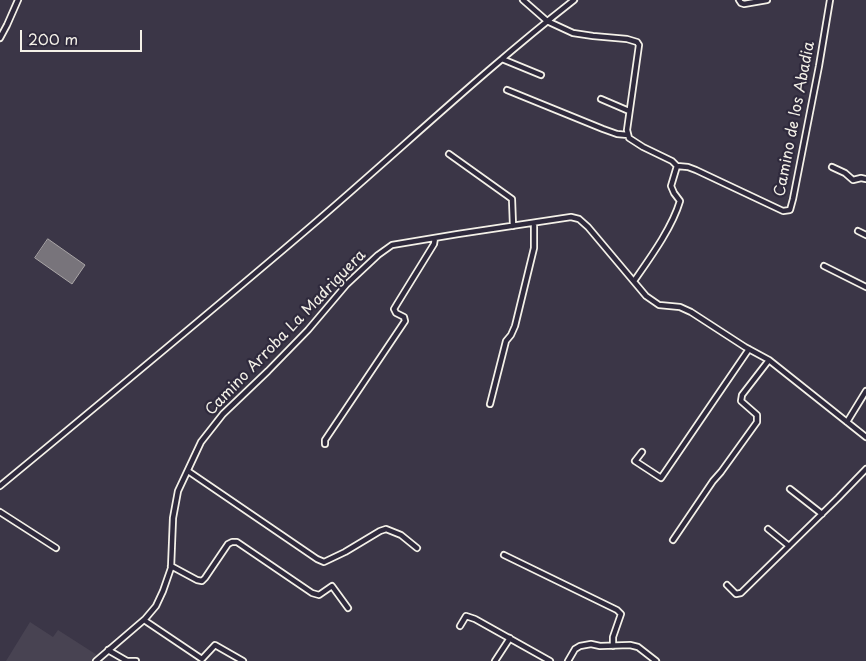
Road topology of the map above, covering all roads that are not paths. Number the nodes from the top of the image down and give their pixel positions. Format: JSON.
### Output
{"nodes":[{"id":1,"x":18,"y":0,"type":"edge"},
{"id":2,"x":523,"y":0,"type":"edge"},
{"id":3,"x":574,"y":0,"type":"edge"},
{"id":4,"x":739,"y":0,"type":"edge"},
{"id":5,"x":767,"y":0,"type":"edge"},
{"id":6,"x":830,"y":0,"type":"edge"},
{"id":7,"x":548,"y":21,"type":"junction"},
{"id":8,"x":0,"y":38,"type":"edge"},
{"id":9,"x":502,"y":59,"type":"junction"},
{"id":10,"x":541,"y":75,"type":"dead end"},
{"id":11,"x":507,"y":90,"type":"dead end"},
{"id":12,"x":601,"y":99,"type":"dead end"},
{"id":13,"x":629,"y":111,"type":"junction"},
{"id":14,"x":628,"y":134,"type":"junction"},
{"id":15,"x":449,"y":154,"type":"dead end"},
{"id":16,"x":677,"y":166,"type":"junction"},
{"id":17,"x":832,"y":167,"type":"dead end"},
{"id":18,"x":866,"y":179,"type":"edge"},
{"id":19,"x":534,"y":223,"type":"junction"},
{"id":20,"x":513,"y":226,"type":"junction"},
{"id":21,"x":858,"y":231,"type":"dead end"},
{"id":22,"x":866,"y":235,"type":"edge"},
{"id":23,"x":436,"y":238,"type":"junction"},
{"id":24,"x":824,"y":266,"type":"dead end"},
{"id":25,"x":634,"y":281,"type":"junction"},
{"id":26,"x":866,"y":286,"type":"edge"},
{"id":27,"x":749,"y":349,"type":"junction"},
{"id":28,"x":769,"y":360,"type":"junction"},
{"id":29,"x":866,"y":391,"type":"edge"},
{"id":30,"x":490,"y":404,"type":"dead end"},
{"id":31,"x":847,"y":422,"type":"junction"},
{"id":32,"x":866,"y":437,"type":"edge"},
{"id":33,"x":324,"y":444,"type":"dead end"},
{"id":34,"x":642,"y":452,"type":"dead end"},
{"id":35,"x":866,"y":469,"type":"edge"},
{"id":36,"x":188,"y":470,"type":"junction"},
{"id":37,"x":0,"y":486,"type":"edge"},
{"id":38,"x":790,"y":489,"type":"dead end"},
{"id":39,"x":0,"y":512,"type":"edge"},
{"id":40,"x":822,"y":514,"type":"junction"},
{"id":41,"x":768,"y":528,"type":"dead end"},
{"id":42,"x":672,"y":540,"type":"dead end"},
{"id":43,"x":789,"y":546,"type":"junction"},
{"id":44,"x":56,"y":548,"type":"dead end"},
{"id":45,"x":417,"y":548,"type":"dead end"},
{"id":46,"x":504,"y":555,"type":"dead end"},
{"id":47,"x":171,"y":566,"type":"junction"},
{"id":48,"x":726,"y":585,"type":"dead end"},
{"id":49,"x":348,"y":608,"type":"dead end"},
{"id":50,"x":144,"y":620,"type":"junction"},
{"id":51,"x":460,"y":626,"type":"dead end"},
{"id":52,"x":510,"y":638,"type":"junction"},
{"id":53,"x":613,"y":646,"type":"junction"},
{"id":54,"x":108,"y":650,"type":"junction"},
{"id":55,"x":96,"y":661,"type":"edge"},
{"id":56,"x":128,"y":661,"type":"edge"},
{"id":57,"x":136,"y":661,"type":"edge"},
{"id":58,"x":243,"y":661,"type":"edge"},
{"id":59,"x":494,"y":661,"type":"edge"},
{"id":60,"x":550,"y":661,"type":"edge"},
{"id":61,"x":568,"y":661,"type":"edge"},
{"id":62,"x":656,"y":661,"type":"edge"}],
"edges":[{"from":1,"to":8,"type":"street"},
{"from":2,"to":7,"type":"street"},
{"from":3,"to":7,"type":"street"},
{"from":4,"to":5,"type":"street"},
{"from":6,"to":16,"type":"street","name":"Camino de los Abadia"},
{"from":7,"to":9,"type":"street"},
{"from":7,"to":13,"type":"street"},
{"from":9,"to":10,"type":"street"},
{"from":9,"to":37,"type":"street"},
{"from":11,"to":14,"type":"street","name":"Camino de los Abadia"},
{"from":12,"to":13,"type":"street"},
{"from":13,"to":14,"type":"street"},
{"from":14,"to":16,"type":"street","name":"Camino de los Abadia"},
{"from":15,"to":20,"type":"street"},
{"from":16,"to":25,"type":"street"},
{"from":17,"to":18,"type":"street"},
{"from":19,"to":20,"type":"street","name":"Camino Arroba La Madriguera"},
{"from":19,"to":25,"type":"street","name":"Camino Arroba La Madriguera"},
{"from":19,"to":30,"type":"street"},
{"from":20,"to":23,"type":"street","name":"Camino Arroba La Madriguera"},
{"from":21,"to":22,"type":"street"},
{"from":23,"to":33,"type":"street"},
{"from":23,"to":36,"type":"street","name":"Camino Arroba La Madriguera"},
{"from":24,"to":26,"type":"street"},
{"from":25,"to":27,"type":"street","name":"Camino Arroba La Madriguera"},
{"from":27,"to":28,"type":"street","name":"Camino Arroba La Madriguera"},
{"from":27,"to":34,"type":"street"},
{"from":28,"to":31,"type":"street","name":"Camino Arroba La Madriguera"},
{"from":28,"to":42,"type":"street"},
{"from":29,"to":31,"type":"street"},
{"from":31,"to":32,"type":"street","name":"Camino Arroba La Madriguera"},
{"from":35,"to":40,"type":"street"},
{"from":36,"to":45,"type":"street"},
{"from":36,"to":47,"type":"street","name":"Camino Arroba La Madriguera"},
{"from":38,"to":40,"type":"street"},
{"from":39,"to":44,"type":"street"},
{"from":40,"to":43,"type":"street"},
{"from":41,"to":43,"type":"street"},
{"from":43,"to":48,"type":"street"},
{"from":46,"to":53,"type":"street"},
{"from":47,"to":49,"type":"street"},
{"from":47,"to":50,"type":"street","name":"Camino Arroba La Madriguera"},
{"from":50,"to":54,"type":"street","name":"Camino Arroba La Madriguera"},
{"from":50,"to":58,"type":"street"},
{"from":51,"to":52,"type":"street"},
{"from":52,"to":59,"type":"street"},
{"from":52,"to":60,"type":"street"},
{"from":53,"to":61,"type":"street"},
{"from":53,"to":62,"type":"street"},
{"from":54,"to":55,"type":"street","name":"Camino Arroba La Madriguera"},
{"from":54,"to":56,"type":"street"},
{"from":56,"to":57,"type":"street"}]}
